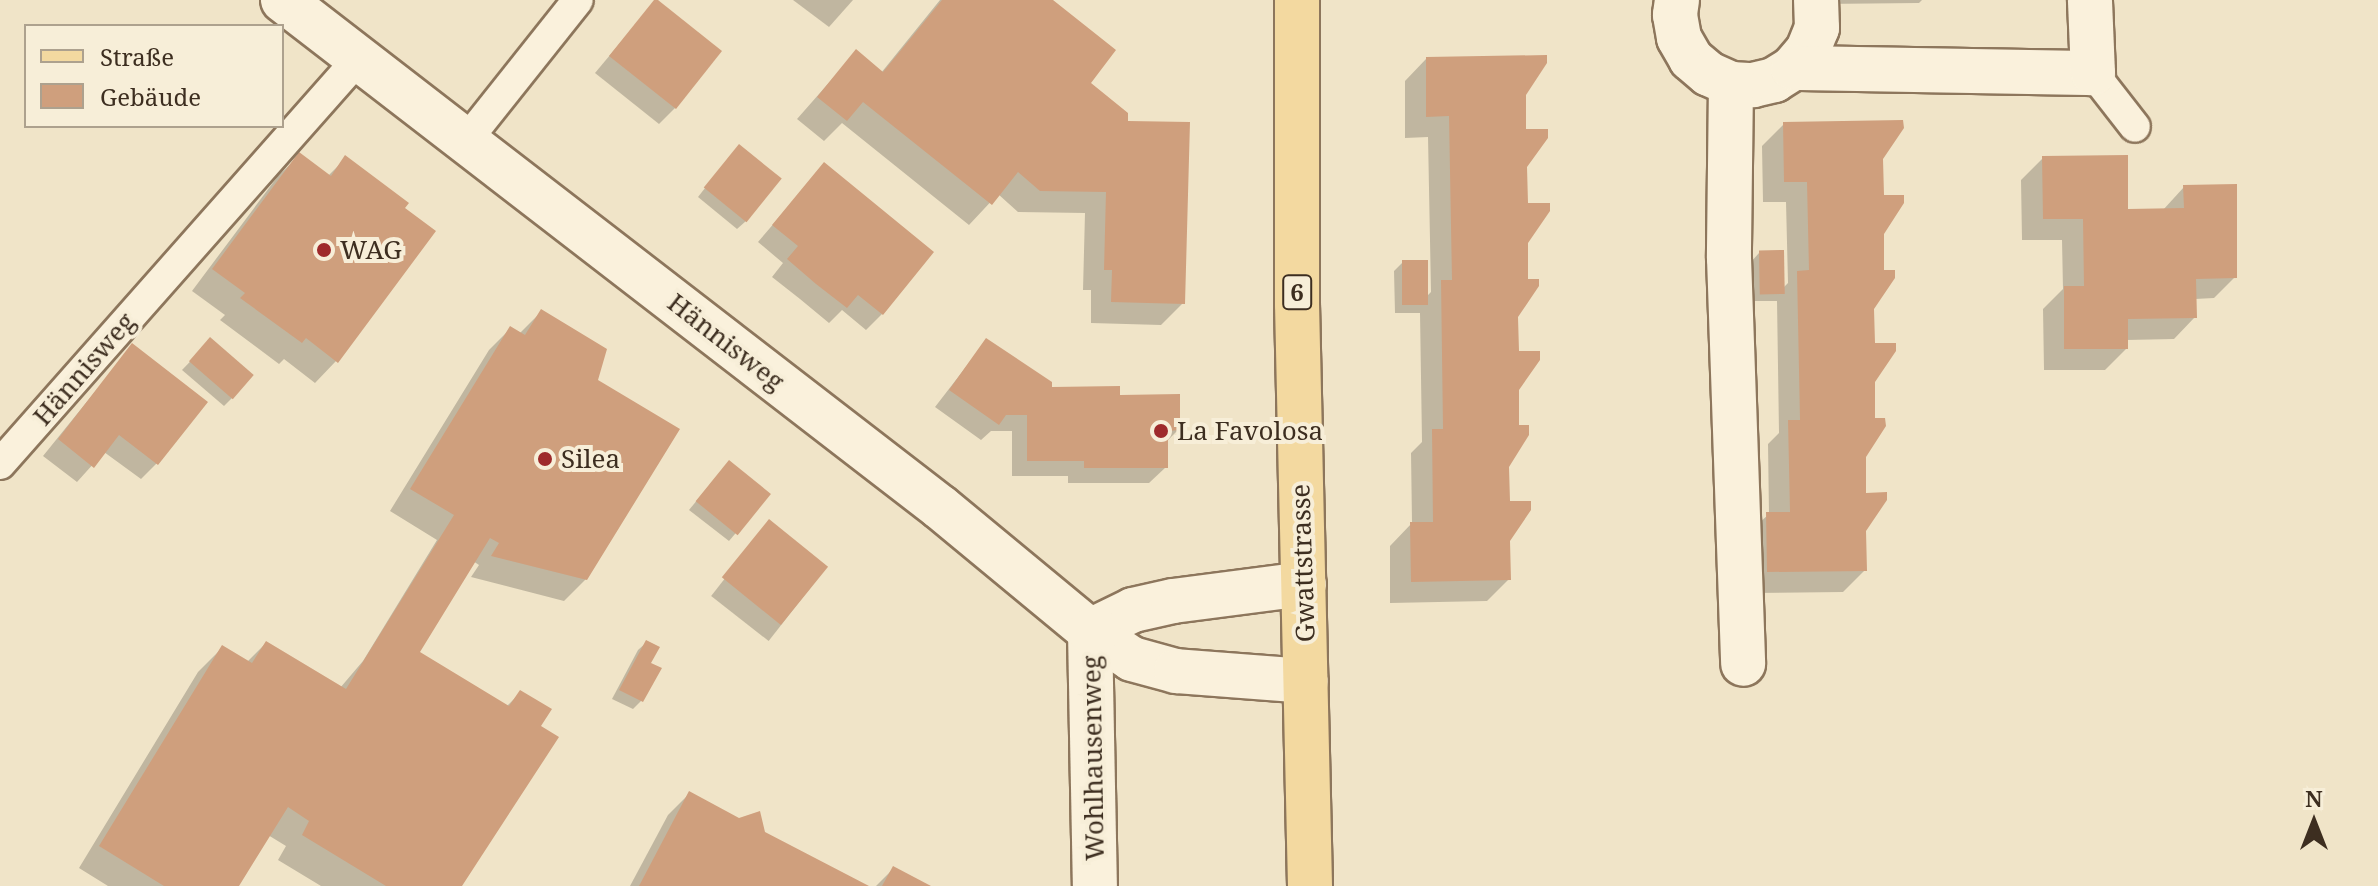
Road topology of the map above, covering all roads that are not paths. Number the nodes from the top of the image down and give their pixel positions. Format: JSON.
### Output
{"nodes":[{"id":1,"x":283,"y":0,"type":"edge"},
{"id":2,"x":578,"y":0,"type":"edge"},
{"id":3,"x":1297,"y":0,"type":"edge"},
{"id":4,"x":1677,"y":0,"type":"edge"},
{"id":5,"x":1816,"y":0,"type":"edge"},
{"id":6,"x":2090,"y":0,"type":"edge"},
{"id":7,"x":359,"y":58,"type":"junction"},
{"id":8,"x":1793,"y":68,"type":"junction"},
{"id":9,"x":2093,"y":73,"type":"junction"},
{"id":10,"x":1731,"y":84,"type":"junction"},
{"id":11,"x":2135,"y":127,"type":"dead end"},
{"id":12,"x":465,"y":142,"type":"junction"},
{"id":13,"x":0,"y":464,"type":"edge"},
{"id":14,"x":1304,"y":584,"type":"junction"},
{"id":15,"x":1090,"y":631,"type":"junction"},
{"id":16,"x":1743,"y":664,"type":"dead end"},
{"id":17,"x":1306,"y":681,"type":"junction"},
{"id":18,"x":1095,"y":886,"type":"edge"},
{"id":19,"x":1310,"y":886,"type":"edge"}],
"edges":[{"from":1,"to":7,"type":"street","name":"Hännisweg"},
{"from":2,"to":12,"type":"lane"},
{"from":3,"to":14,"type":"main road","name":"Gwattstrasse","number":"6"},
{"from":4,"to":10,"type":"street"},
{"from":5,"to":8,"type":"street"},
{"from":6,"to":9,"type":"street"},
{"from":7,"to":12,"type":"street","name":"Hännisweg"},
{"from":7,"to":13,"type":"lane","name":"Hännisweg"},
{"from":8,"to":9,"type":"street"},
{"from":8,"to":10,"type":"street"},
{"from":9,"to":11,"type":"lane"},
{"from":10,"to":16,"type":"street"},
{"from":12,"to":15,"type":"street","name":"Hännisweg"},
{"from":14,"to":15,"type":"street"},
{"from":14,"to":17,"type":"main road","name":"Gwattstrasse","number":"6"},
{"from":15,"to":17,"type":"street","name":"Hännisweg"},
{"from":15,"to":18,"type":"street","name":"Wohlhausenweg"},
{"from":17,"to":19,"type":"main road","name":"Gwattstrasse","number":"6"}]}
